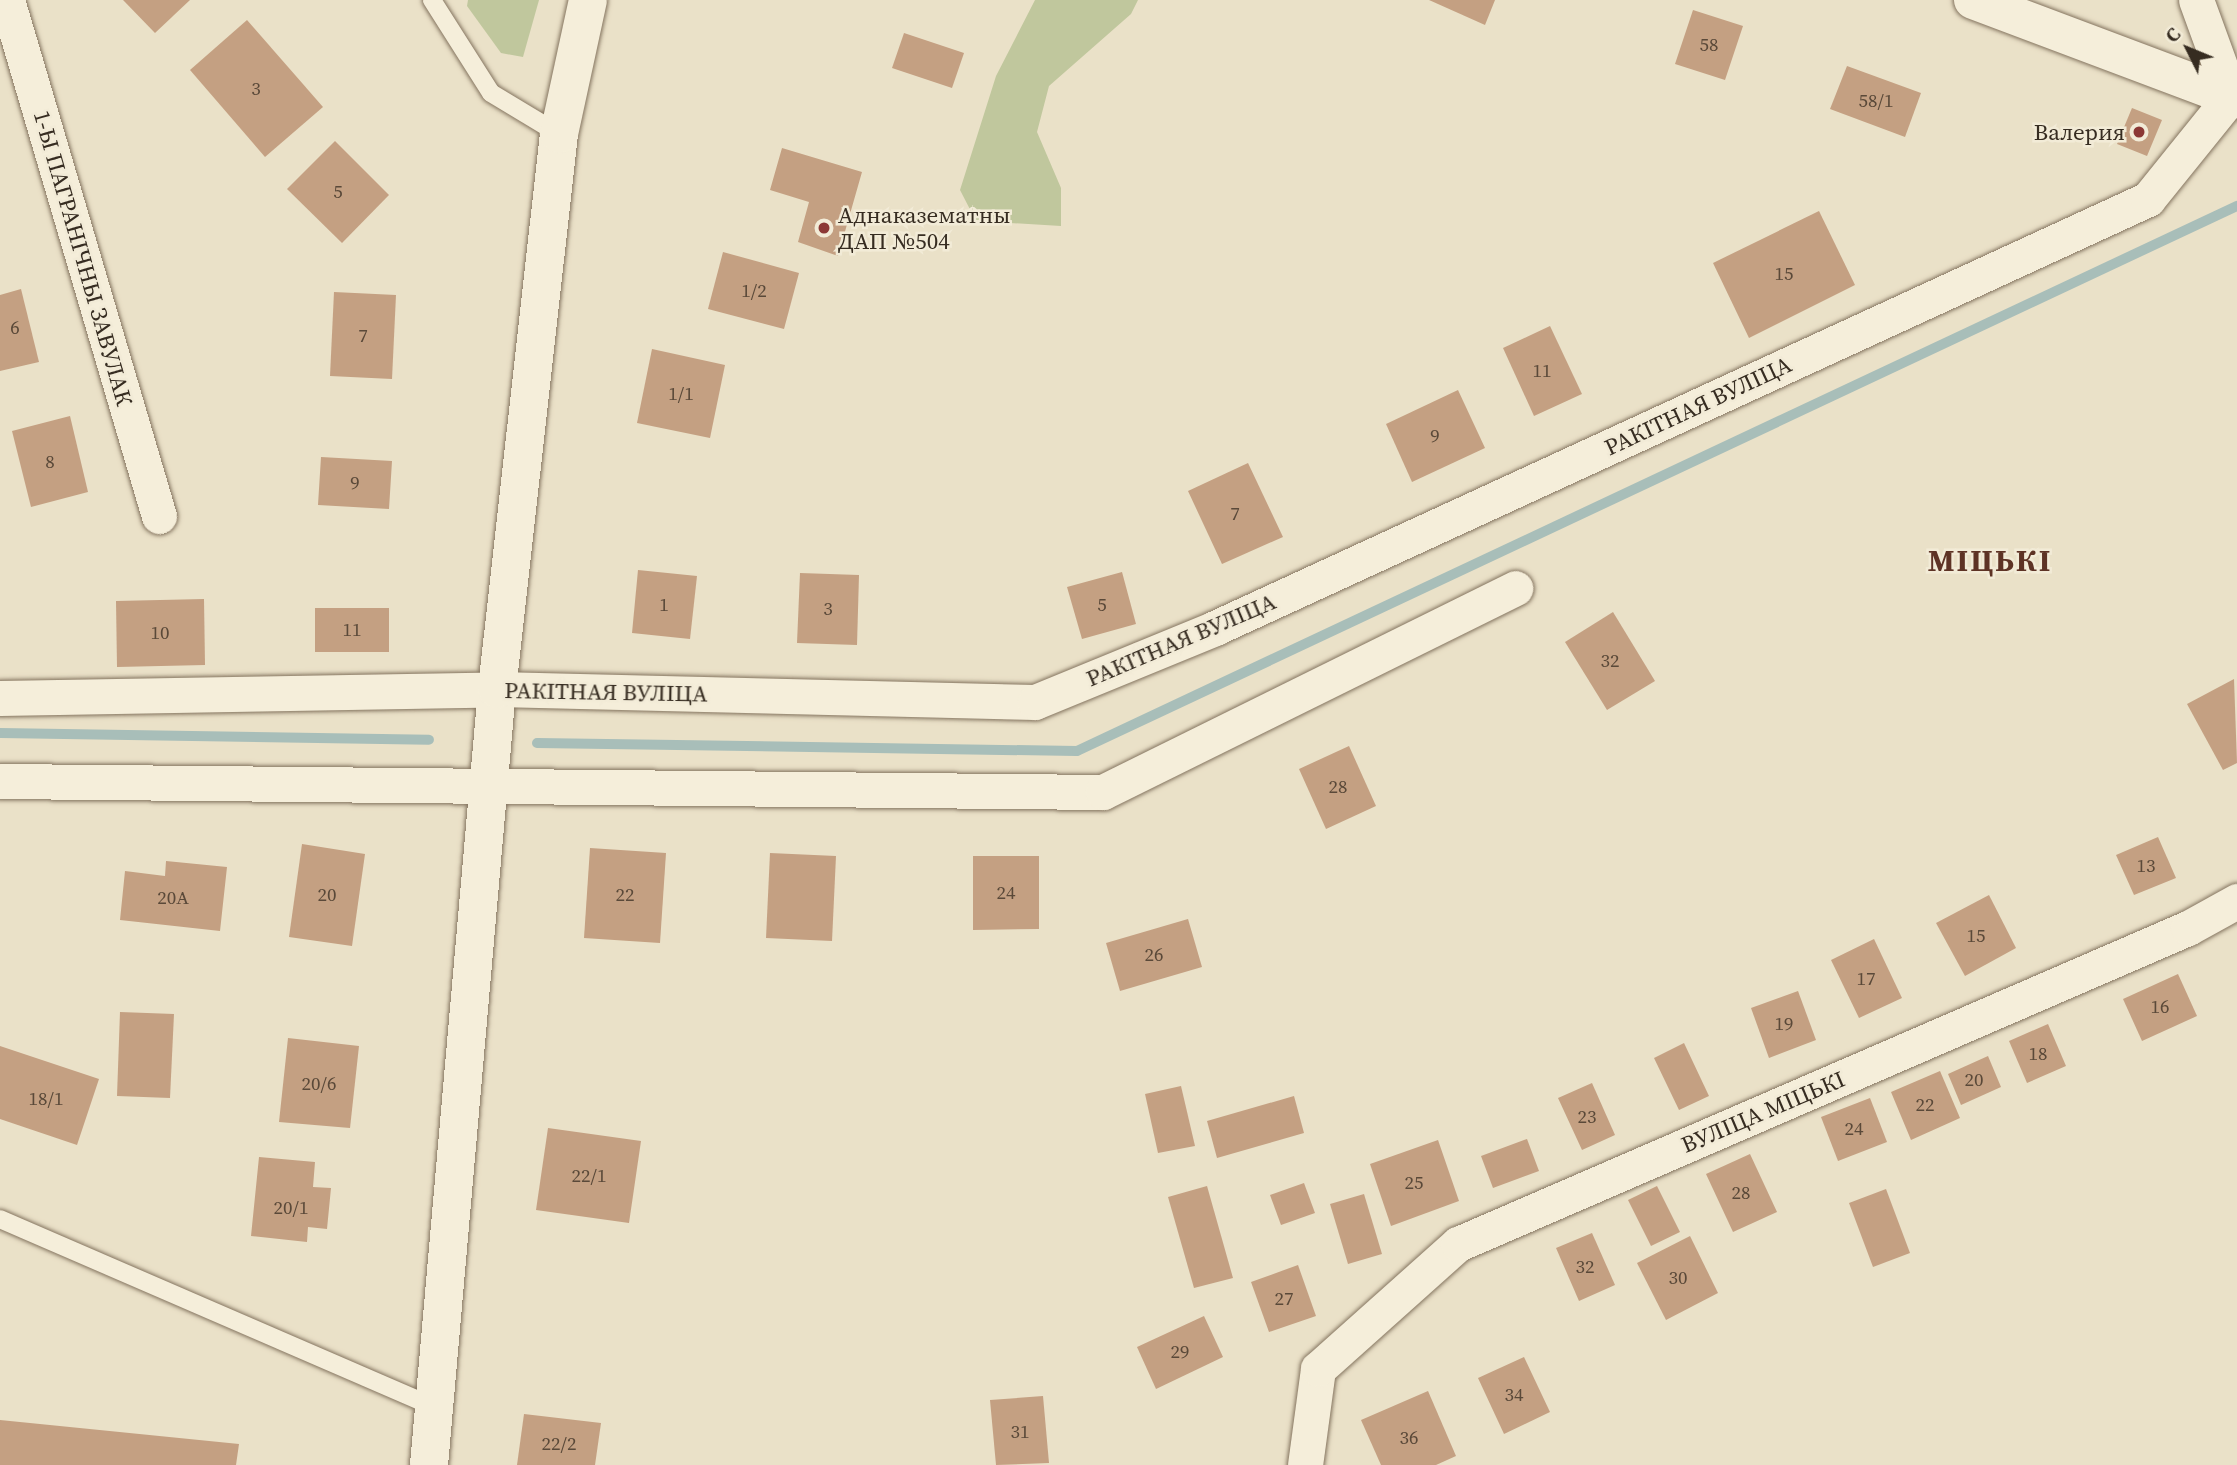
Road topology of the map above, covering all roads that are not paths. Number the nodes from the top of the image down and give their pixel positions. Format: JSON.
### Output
{"nodes":[{"id":1,"x":7,"y":0,"type":"edge"},
{"id":2,"x":432,"y":0,"type":"edge"},
{"id":3,"x":589,"y":0,"type":"edge"},
{"id":4,"x":1973,"y":0,"type":"edge"},
{"id":5,"x":2196,"y":0,"type":"edge"},
{"id":6,"x":2234,"y":98,"type":"edge"},
{"id":7,"x":559,"y":134,"type":"junction"},
{"id":8,"x":159,"y":516,"type":"dead end"},
{"id":9,"x":1515,"y":588,"type":"dead end"},
{"id":10,"x":497,"y":689,"type":"junction"},
{"id":11,"x":0,"y":698,"type":"edge"},
{"id":12,"x":0,"y":781,"type":"edge"},
{"id":13,"x":488,"y":789,"type":"junction"},
{"id":14,"x":2237,"y":901,"type":"edge"},
{"id":15,"x":0,"y":1219,"type":"edge"},
{"id":16,"x":434,"y":1407,"type":"junction"},
{"id":17,"x":429,"y":1465,"type":"edge"},
{"id":18,"x":1305,"y":1465,"type":"edge"}],
"edges":[{"from":1,"to":8,"type":"street","name":"1-Ы ПАГРАНІЧНЫ ЗАВУЛАК"},
{"from":2,"to":7,"type":"lane"},
{"from":3,"to":7,"type":"street"},
{"from":4,"to":6,"type":"street"},
{"from":5,"to":6,"type":"street"},
{"from":6,"to":10,"type":"street","name":"РАКІТНАЯ ВУЛІЦА"},
{"from":7,"to":10,"type":"street"},
{"from":9,"to":13,"type":"street"},
{"from":10,"to":11,"type":"street","name":"РАКІТНАЯ ВУЛІЦА"},
{"from":10,"to":13,"type":"street"},
{"from":12,"to":13,"type":"street"},
{"from":13,"to":16,"type":"street"},
{"from":14,"to":18,"type":"street","name":"ВУЛІЦА МІЦЬКІ"},
{"from":15,"to":16,"type":"lane"},
{"from":16,"to":17,"type":"street"}]}
